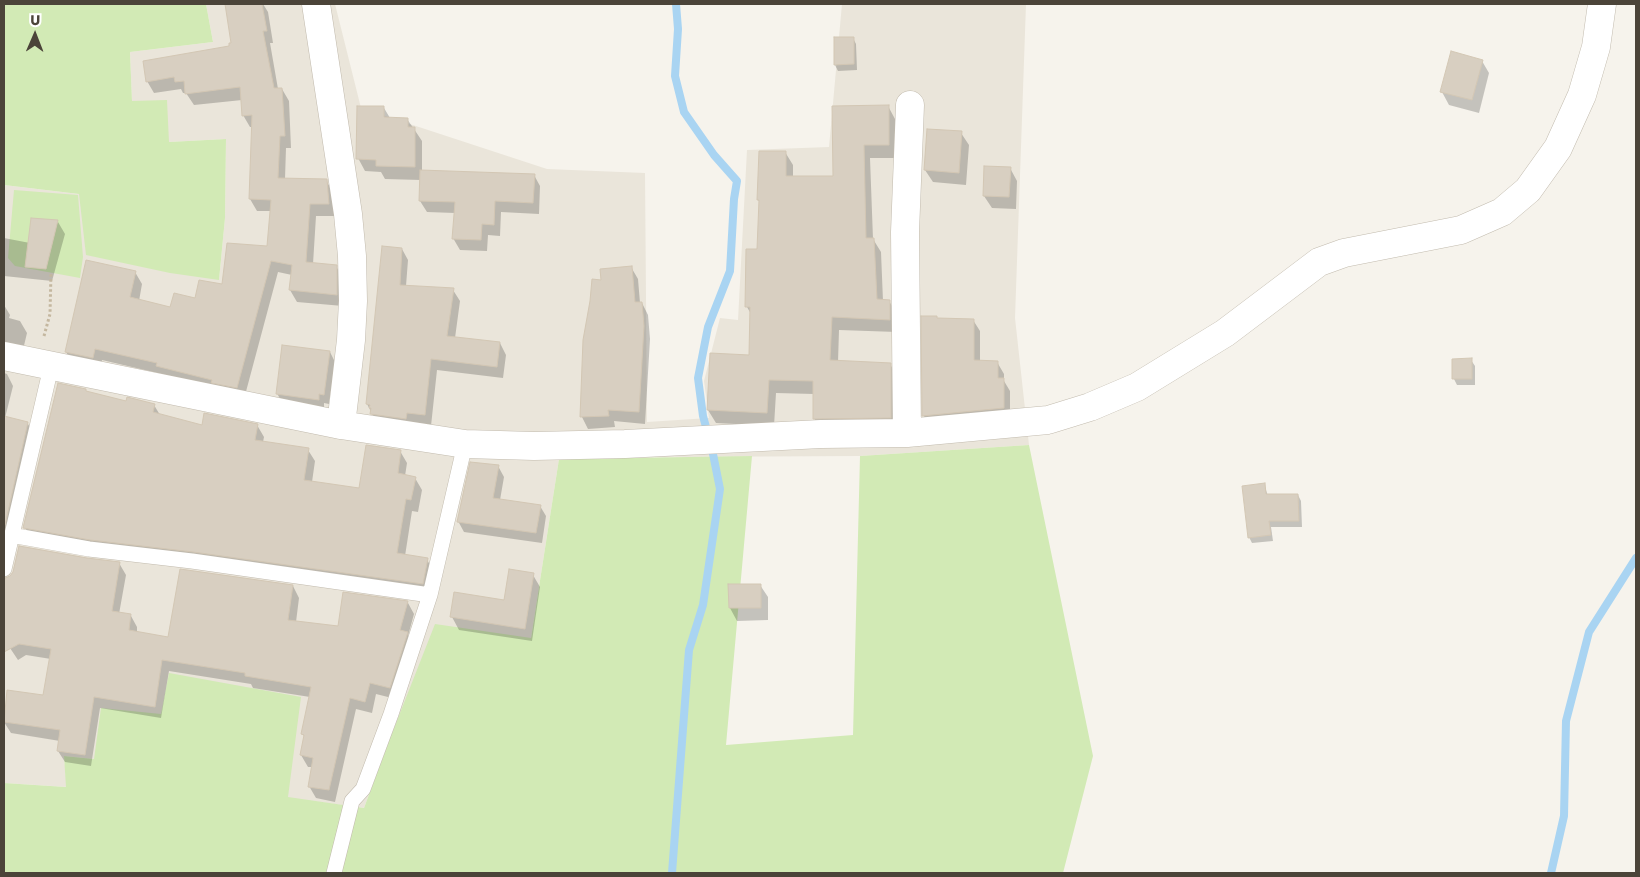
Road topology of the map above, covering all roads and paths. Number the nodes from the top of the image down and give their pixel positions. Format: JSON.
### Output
{"nodes":[{"id":1,"x":316,"y":4,"type":"edge"},
{"id":2,"x":1602,"y":4,"type":"edge"},
{"id":3,"x":910,"y":105,"type":"dead end"},
{"id":4,"x":51,"y":273,"type":"dead end"},
{"id":5,"x":4,"y":356,"type":"edge"},
{"id":6,"x":44,"y":365,"type":"junction"},
{"id":7,"x":341,"y":426,"type":"junction"},
{"id":8,"x":907,"y":433,"type":"junction"},
{"id":9,"x":466,"y":444,"type":"junction"},
{"id":10,"x":9,"y":531,"type":"edge"},
{"id":11,"x":4,"y":569,"type":"edge"},
{"id":12,"x":430,"y":595,"type":"junction"},
{"id":13,"x":334,"y":873,"type":"edge"}],
"edges":[{"from":1,"to":7,"type":"street"},
{"from":2,"to":8,"type":"street"},
{"from":3,"to":8,"type":"street"},
{"from":4,"to":6,"type":"path"},
{"from":5,"to":6,"type":"street"},
{"from":6,"to":7,"type":"street"},
{"from":6,"to":10,"type":"lane"},
{"from":7,"to":9,"type":"street"},
{"from":8,"to":9,"type":"street"},
{"from":9,"to":12,"type":"lane"},
{"from":10,"to":11,"type":"lane"},
{"from":10,"to":12,"type":"lane"},
{"from":12,"to":13,"type":"lane"}]}
